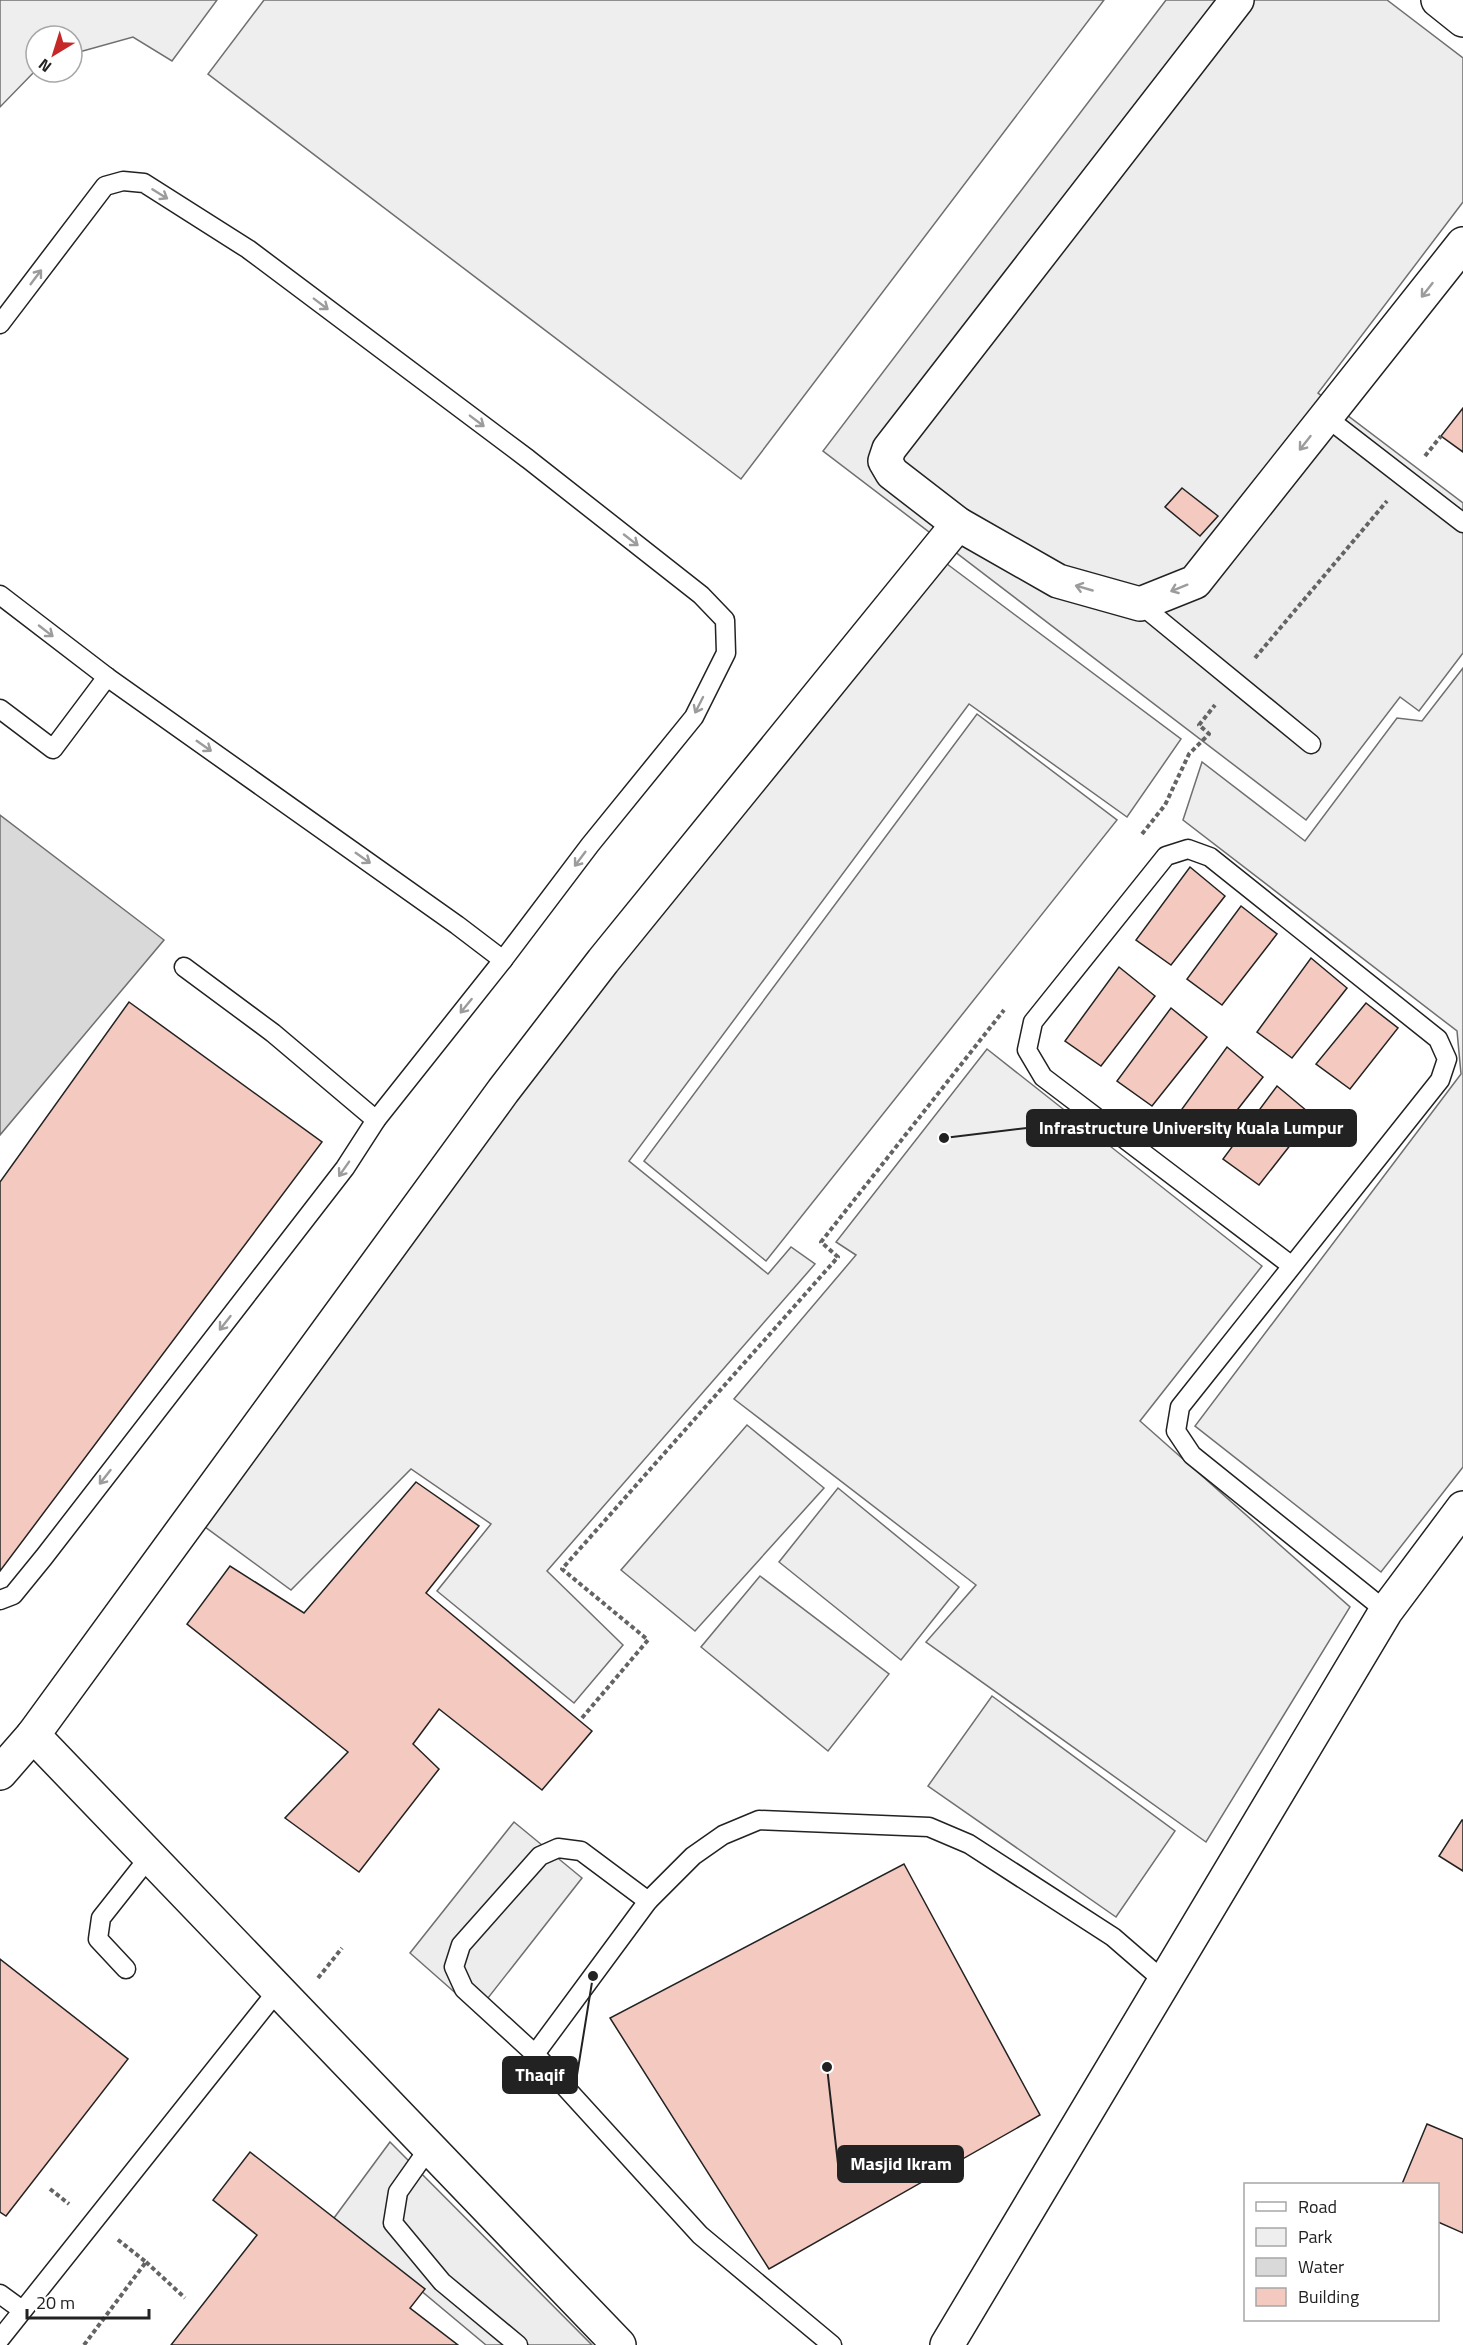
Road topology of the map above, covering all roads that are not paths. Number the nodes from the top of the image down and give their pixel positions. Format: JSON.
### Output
{"nodes":[{"id":1,"x":1237,"y":0,"type":"edge"},
{"id":2,"x":1438,"y":0,"type":"edge"},
{"id":3,"x":1463,"y":20,"type":"edge"},
{"id":4,"x":1463,"y":244,"type":"edge"},
{"id":5,"x":0,"y":324,"type":"edge"},
{"id":6,"x":1326,"y":417,"type":"junction"},
{"id":7,"x":1463,"y":523,"type":"edge"},
{"id":8,"x":958,"y":524,"type":"junction"},
{"id":9,"x":0,"y":595,"type":"edge"},
{"id":10,"x":1140,"y":604,"type":"junction"},
{"id":11,"x":107,"y":677,"type":"junction"},
{"id":12,"x":0,"y":709,"type":"edge"},
{"id":13,"x":1311,"y":744,"type":"dead end"},
{"id":14,"x":503,"y":960,"type":"junction"},
{"id":15,"x":184,"y":967,"type":"dead end"},
{"id":16,"x":376,"y":1120,"type":"junction"},
{"id":17,"x":1292,"y":1266,"type":"junction"},
{"id":18,"x":1463,"y":1508,"type":"edge"},
{"id":19,"x":0,"y":1600,"type":"edge"},
{"id":20,"x":1386,"y":1611,"type":"junction"},
{"id":21,"x":33,"y":1735,"type":"junction"},
{"id":22,"x":0,"y":1773,"type":"edge"},
{"id":23,"x":150,"y":1856,"type":"junction"},
{"id":24,"x":648,"y":1901,"type":"junction"},
{"id":25,"x":126,"y":1969,"type":"dead end"},
{"id":26,"x":1166,"y":1982,"type":"junction"},
{"id":27,"x":286,"y":1999,"type":"junction"},
{"id":28,"x":535,"y":2054,"type":"junction"},
{"id":29,"x":429,"y":2148,"type":"junction"},
{"id":30,"x":0,"y":2294,"type":"edge"},
{"id":31,"x":22,"y":2310,"type":"junction"},
{"id":32,"x":0,"y":2339,"type":"edge"},
{"id":33,"x":518,"y":2345,"type":"edge"},
{"id":34,"x":620,"y":2345,"type":"edge"},
{"id":35,"x":832,"y":2345,"type":"edge"},
{"id":36,"x":947,"y":2345,"type":"edge"}],
"edges":[{"from":1,"to":8,"type":"street"},
{"from":2,"to":3,"type":"street"},
{"from":4,"to":6,"type":"street","one_way":true},
{"from":5,"to":14,"type":"lane","one_way":true},
{"from":6,"to":7,"type":"lane"},
{"from":6,"to":10,"type":"street","one_way":true},
{"from":10,"to":8,"type":"street","one_way":true},
{"from":8,"to":21,"type":"street"},
{"from":9,"to":11,"type":"lane","one_way":true},
{"from":10,"to":13,"type":"lane"},
{"from":11,"to":12,"type":"lane"},
{"from":11,"to":14,"type":"lane","one_way":true},
{"from":14,"to":16,"type":"lane","one_way":true},
{"from":15,"to":16,"type":"lane"},
{"from":16,"to":19,"type":"lane","one_way":true},
{"from":17,"to":17,"type":"lane"},
{"from":17,"to":20,"type":"lane"},
{"from":18,"to":20,"type":"street"},
{"from":20,"to":26,"type":"street"},
{"from":21,"to":22,"type":"street"},
{"from":21,"to":23,"type":"street"},
{"from":23,"to":25,"type":"lane"},
{"from":23,"to":27,"type":"street"},
{"from":24,"to":26,"type":"lane"},
{"from":24,"to":28,"type":"lane"},
{"from":24,"to":28,"type":"lane"},
{"from":26,"to":36,"type":"street"},
{"from":27,"to":29,"type":"street"},
{"from":27,"to":31,"type":"lane"},
{"from":28,"to":35,"type":"lane"},
{"from":29,"to":33,"type":"lane"},
{"from":29,"to":34,"type":"street"},
{"from":30,"to":31,"type":"lane"},
{"from":31,"to":32,"type":"lane"}]}
